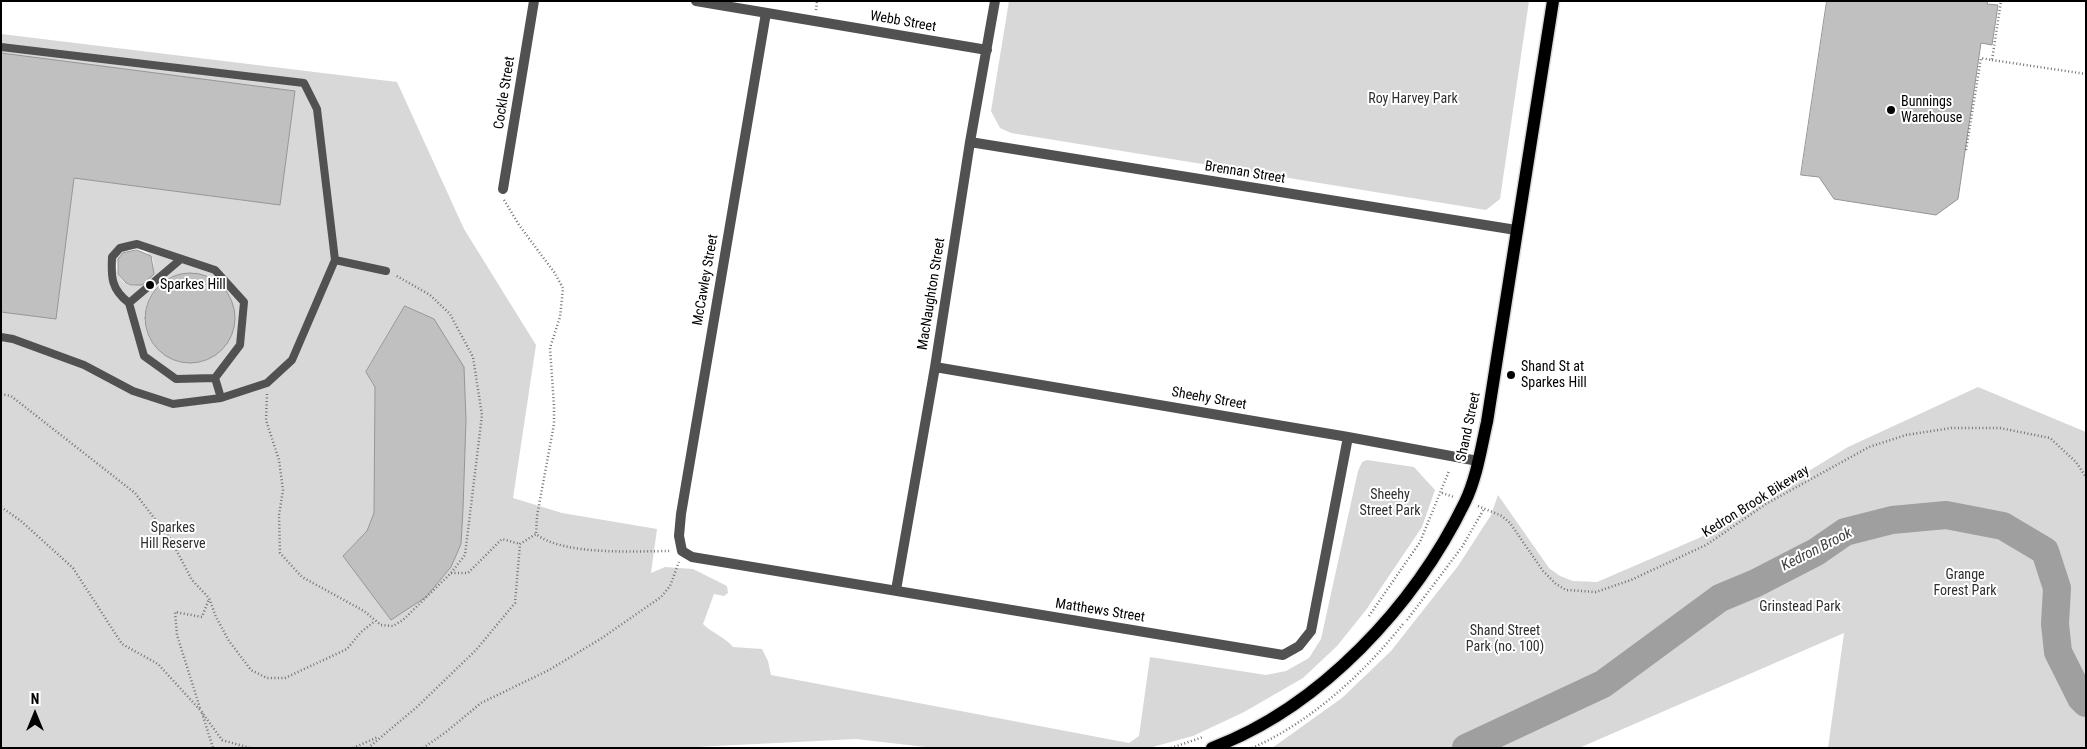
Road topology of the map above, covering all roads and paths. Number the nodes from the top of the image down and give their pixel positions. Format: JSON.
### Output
{"nodes":[{"id":1,"x":534,"y":1,"type":"edge"},
{"id":2,"x":696,"y":1,"type":"edge"},
{"id":3,"x":995,"y":1,"type":"edge"},
{"id":4,"x":1553,"y":1,"type":"edge"},
{"id":5,"x":2001,"y":1,"type":"edge"},
{"id":6,"x":766,"y":13,"type":"junction"},
{"id":7,"x":1,"y":46,"type":"edge"},
{"id":8,"x":987,"y":50,"type":"junction"},
{"id":9,"x":1992,"y":60,"type":"junction"},
{"id":10,"x":2086,"y":74,"type":"edge"},
{"id":11,"x":970,"y":142,"type":"junction"},
{"id":12,"x":1966,"y":150,"type":"dead end"},
{"id":13,"x":503,"y":189,"type":"joint"},
{"id":14,"x":1516,"y":230,"type":"junction"},
{"id":15,"x":181,"y":259,"type":"junction"},
{"id":16,"x":335,"y":260,"type":"junction"},
{"id":17,"x":386,"y":271,"type":"joint"},
{"id":18,"x":129,"y":303,"type":"junction"},
{"id":19,"x":1,"y":337,"type":"edge"},
{"id":20,"x":935,"y":367,"type":"junction"},
{"id":21,"x":215,"y":378,"type":"junction"},
{"id":22,"x":267,"y":383,"type":"junction"},
{"id":23,"x":1,"y":394,"type":"edge"},
{"id":24,"x":221,"y":398,"type":"junction"},
{"id":25,"x":1348,"y":436,"type":"junction"},
{"id":26,"x":1478,"y":461,"type":"junction"},
{"id":27,"x":1449,"y":471,"type":"dead end"},
{"id":28,"x":2086,"y":477,"type":"edge"},
{"id":29,"x":1,"y":507,"type":"edge"},
{"id":30,"x":1484,"y":509,"type":"dead end"},
{"id":31,"x":536,"y":534,"type":"junction"},
{"id":32,"x":520,"y":544,"type":"junction"},
{"id":33,"x":682,"y":551,"type":"junction"},
{"id":34,"x":451,"y":573,"type":"junction"},
{"id":35,"x":896,"y":590,"type":"junction"},
{"id":36,"x":209,"y":598,"type":"junction"},
{"id":37,"x":1369,"y":616,"type":"dead end"},
{"id":38,"x":375,"y":621,"type":"junction"},
{"id":39,"x":201,"y":711,"type":"junction"},
{"id":40,"x":380,"y":737,"type":"junction"},
{"id":41,"x":1204,"y":737,"type":"dead end"},
{"id":42,"x":213,"y":748,"type":"edge"},
{"id":43,"x":250,"y":748,"type":"edge"},
{"id":44,"x":353,"y":748,"type":"edge"},
{"id":45,"x":368,"y":748,"type":"edge"},
{"id":46,"x":423,"y":748,"type":"edge"},
{"id":47,"x":1172,"y":748,"type":"edge"},
{"id":48,"x":1212,"y":748,"type":"edge"}],
"edges":[{"from":1,"to":13,"type":"street","name":"Cockle Street"},
{"from":2,"to":6,"type":"street","name":"Webb Street"},
{"from":3,"to":8,"type":"street","name":"MacNaughton Street"},
{"from":4,"to":14,"type":"main road","name":"Shand Street"},
{"from":5,"to":9,"type":"path"},
{"from":6,"to":8,"type":"street","name":"Webb Street"},
{"from":6,"to":33,"type":"street","name":"McCawley Street"},
{"from":7,"to":16,"type":"lane"},
{"from":8,"to":11,"type":"street","name":"MacNaughton Street"},
{"from":9,"to":10,"type":"path"},
{"from":9,"to":12,"type":"path"},
{"from":11,"to":14,"type":"street","name":"Brennan Street"},
{"from":11,"to":20,"type":"street","name":"MacNaughton Street"},
{"from":13,"to":31,"type":"path"},
{"from":14,"to":26,"type":"main road","name":"Shand Street"},
{"from":15,"to":18,"type":"lane"},
{"from":15,"to":18,"type":"lane"},
{"from":15,"to":21,"type":"lane"},
{"from":16,"to":17,"type":"lane"},
{"from":16,"to":22,"type":"lane"},
{"from":17,"to":34,"type":"path"},
{"from":18,"to":21,"type":"lane"},
{"from":19,"to":24,"type":"lane"},
{"from":20,"to":25,"type":"street","name":"Sheehy Street"},
{"from":20,"to":35,"type":"street","name":"MacNaughton Street"},
{"from":21,"to":24,"type":"lane"},
{"from":22,"to":24,"type":"lane"},
{"from":22,"to":38,"type":"path"},
{"from":23,"to":36,"type":"path"},
{"from":25,"to":26,"type":"street","name":"Sheehy Street"},
{"from":25,"to":35,"type":"street","name":"Matthews Street"},
{"from":26,"to":48,"type":"main road","name":"Shand Street"},
{"from":27,"to":37,"type":"path"},
{"from":28,"to":30,"type":"path","name":"Kedron Brook Bikeway"},
{"from":29,"to":39,"type":"path"},
{"from":31,"to":32,"type":"path"},
{"from":31,"to":33,"type":"path"},
{"from":32,"to":34,"type":"path"},
{"from":32,"to":40,"type":"path"},
{"from":33,"to":35,"type":"street","name":"Matthews Street"},
{"from":33,"to":46,"type":"path"},
{"from":34,"to":38,"type":"path"},
{"from":36,"to":38,"type":"path"},
{"from":36,"to":39,"type":"path"},
{"from":39,"to":42,"type":"path"},
{"from":39,"to":43,"type":"path"},
{"from":40,"to":44,"type":"path"},
{"from":40,"to":45,"type":"path"},
{"from":41,"to":47,"type":"path"}]}
